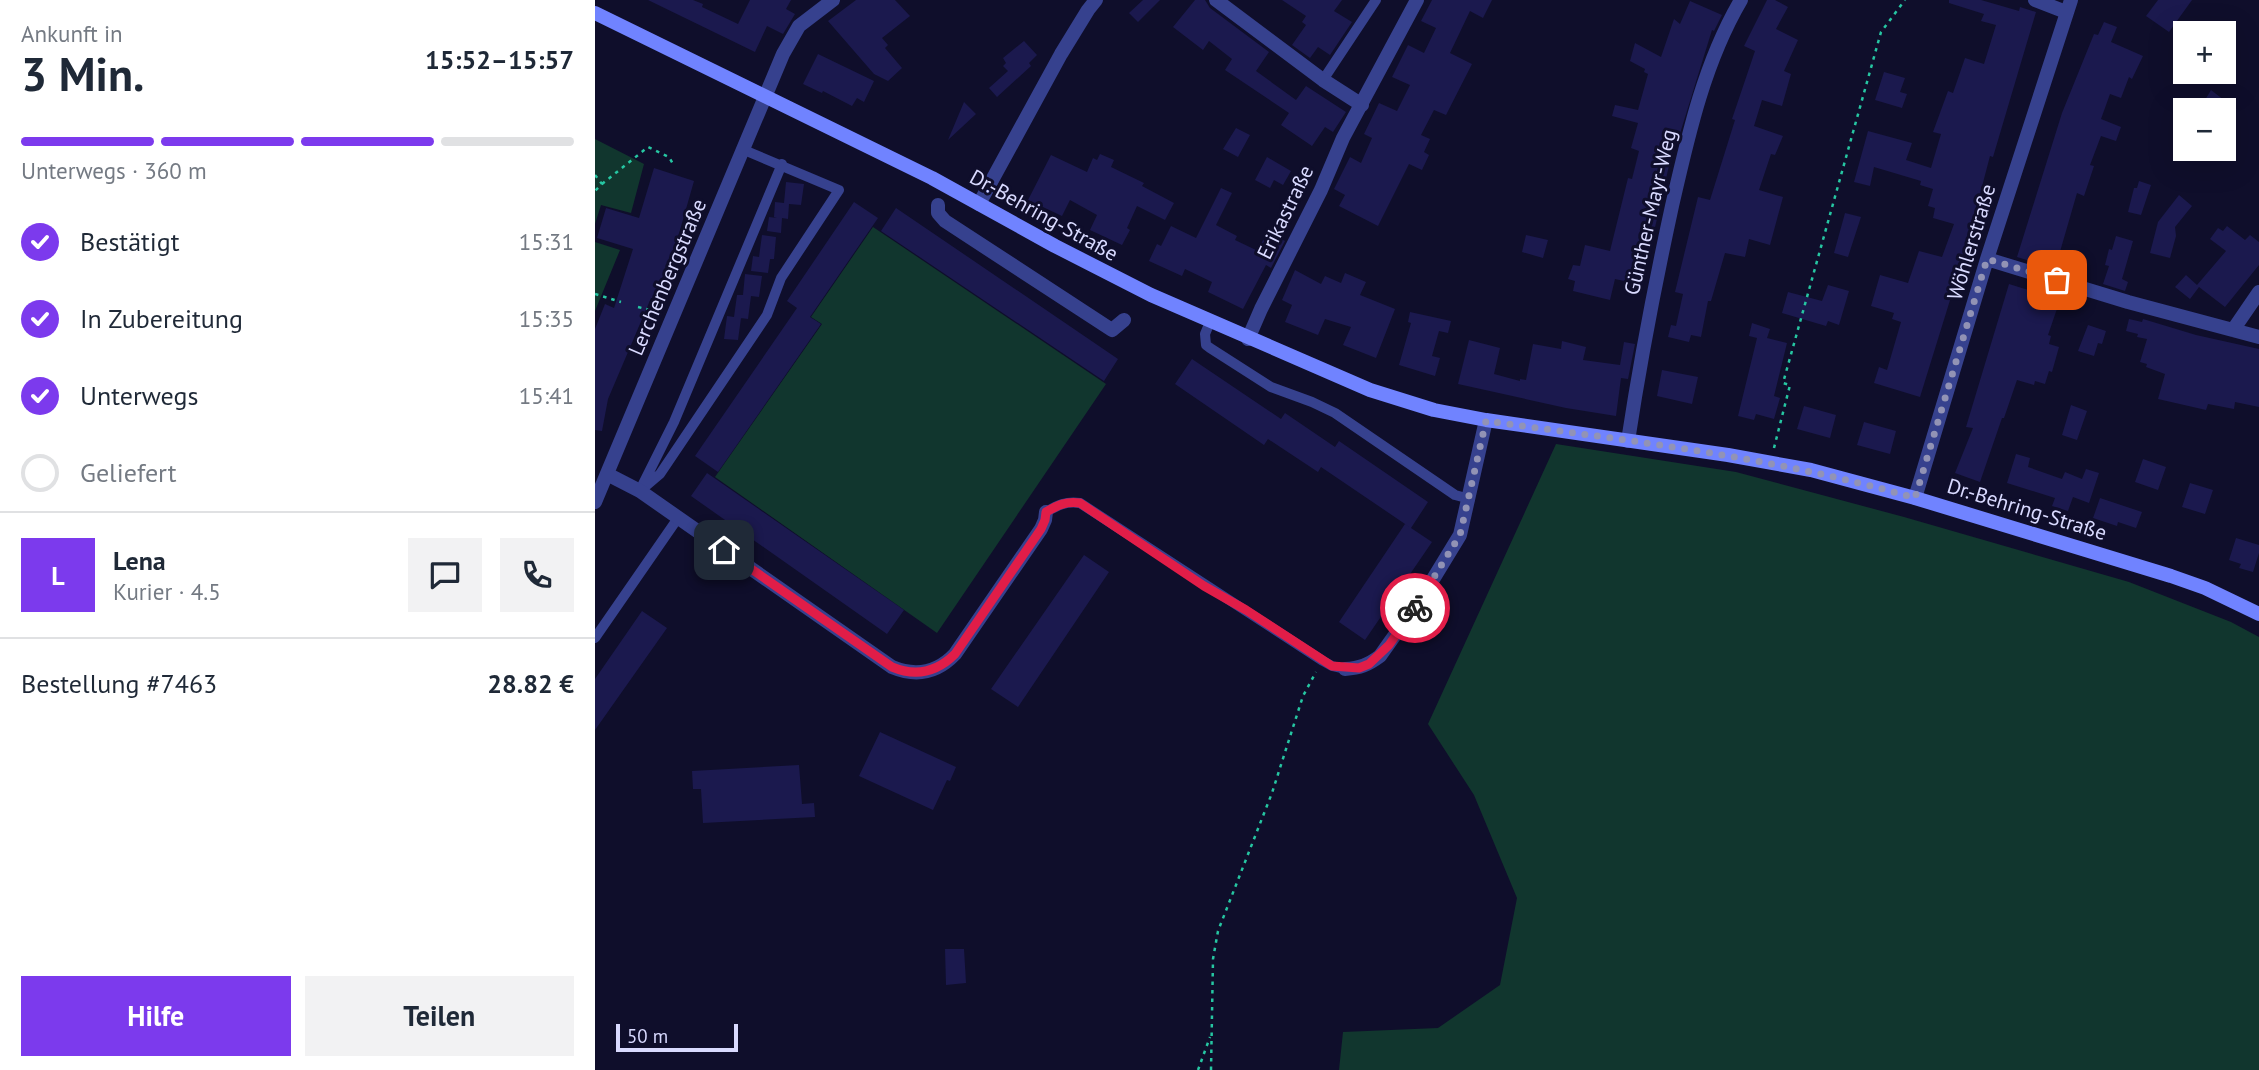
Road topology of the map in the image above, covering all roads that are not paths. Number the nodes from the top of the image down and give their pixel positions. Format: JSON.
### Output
{"nodes":[{"id":1,"x":833,"y":0,"type":"edge"},
{"id":2,"x":1096,"y":0,"type":"edge"},
{"id":3,"x":1216,"y":0,"type":"edge"},
{"id":4,"x":1376,"y":0,"type":"edge"},
{"id":5,"x":1417,"y":0,"type":"edge"},
{"id":6,"x":1741,"y":0,"type":"edge"},
{"id":7,"x":2035,"y":0,"type":"edge"},
{"id":8,"x":2068,"y":6,"type":"edge"},
{"id":9,"x":595,"y":12,"type":"edge"},
{"id":10,"x":1323,"y":80,"type":"junction"},
{"id":11,"x":766,"y":96,"type":"junction"},
{"id":12,"x":1362,"y":105,"type":"junction"},
{"id":13,"x":744,"y":150,"type":"junction"},
{"id":14,"x":782,"y":164,"type":"junction"},
{"id":15,"x":947,"y":186,"type":"junction"},
{"id":16,"x":979,"y":204,"type":"junction"},
{"id":17,"x":938,"y":205,"type":"joint"},
{"id":18,"x":1987,"y":259,"type":"junction"},
{"id":19,"x":2257,"y":298,"type":"edge"},
{"id":20,"x":1124,"y":320,"type":"dead end"},
{"id":21,"x":1210,"y":322,"type":"junction"},
{"id":22,"x":2233,"y":330,"type":"junction"},
{"id":23,"x":2259,"y":337,"type":"edge"},
{"id":24,"x":1248,"y":339,"type":"junction"},
{"id":25,"x":1486,"y":421,"type":"junction"},
{"id":26,"x":1628,"y":441,"type":"junction"},
{"id":27,"x":607,"y":474,"type":"junction"},
{"id":28,"x":640,"y":491,"type":"junction"},
{"id":29,"x":1915,"y":498,"type":"junction"},
{"id":30,"x":1470,"y":499,"type":"junction"},
{"id":31,"x":595,"y":502,"type":"edge"},
{"id":32,"x":1046,"y":512,"type":"joint"},
{"id":33,"x":678,"y":518,"type":"junction"},
{"id":34,"x":2259,"y":614,"type":"edge"},
{"id":35,"x":595,"y":638,"type":"edge"},
{"id":36,"x":1345,"y":668,"type":"joint"}],
"edges":[{"from":1,"to":11,"type":"street","name":"Lerchenbergstraße"},
{"from":2,"to":16,"type":"street"},
{"from":3,"to":10,"type":"street"},
{"from":4,"to":10,"type":"lane"},
{"from":5,"to":12,"type":"street","name":"Erikastraße"},
{"from":6,"to":26,"type":"street","name":"Günther-Mayr-Weg"},
{"from":7,"to":8,"type":"street"},
{"from":8,"to":18,"type":"street","name":"Wöhlerstraße"},
{"from":9,"to":11,"type":"street","name":"Dr.-Behring-Straße"},
{"from":10,"to":12,"type":"street"},
{"from":11,"to":13,"type":"street","name":"Lerchenbergstraße"},
{"from":11,"to":15,"type":"street","name":"Dr.-Behring-Straße"},
{"from":12,"to":24,"type":"street","name":"Erikastraße"},
{"from":13,"to":14,"type":"lane"},
{"from":13,"to":27,"type":"street","name":"Lerchenbergstraße"},
{"from":14,"to":28,"type":"lane"},
{"from":14,"to":28,"type":"lane"},
{"from":15,"to":16,"type":"street","name":"Dr.-Behring-Straße"},
{"from":15,"to":17,"type":"lane"},
{"from":16,"to":21,"type":"street","name":"Dr.-Behring-Straße"},
{"from":17,"to":20,"type":"street"},
{"from":18,"to":22,"type":"street"},
{"from":18,"to":29,"type":"street","name":"Wöhlerstraße"},
{"from":19,"to":22,"type":"street"},
{"from":21,"to":24,"type":"street","name":"Dr.-Behring-Straße"},
{"from":21,"to":30,"type":"lane"},
{"from":22,"to":23,"type":"street"},
{"from":24,"to":25,"type":"street","name":"Dr.-Behring-Straße"},
{"from":25,"to":26,"type":"street","name":"Dr.-Behring-Straße"},
{"from":25,"to":30,"type":"street"},
{"from":26,"to":29,"type":"street","name":"Dr.-Behring-Straße"},
{"from":27,"to":28,"type":"street"},
{"from":27,"to":31,"type":"street","name":"Lerchenbergstraße"},
{"from":28,"to":33,"type":"street"},
{"from":29,"to":34,"type":"street","name":"Dr.-Behring-Straße"},
{"from":30,"to":36,"type":"street"},
{"from":32,"to":33,"type":"street"},
{"from":32,"to":36,"type":"lane"},
{"from":33,"to":35,"type":"lane"}]}
